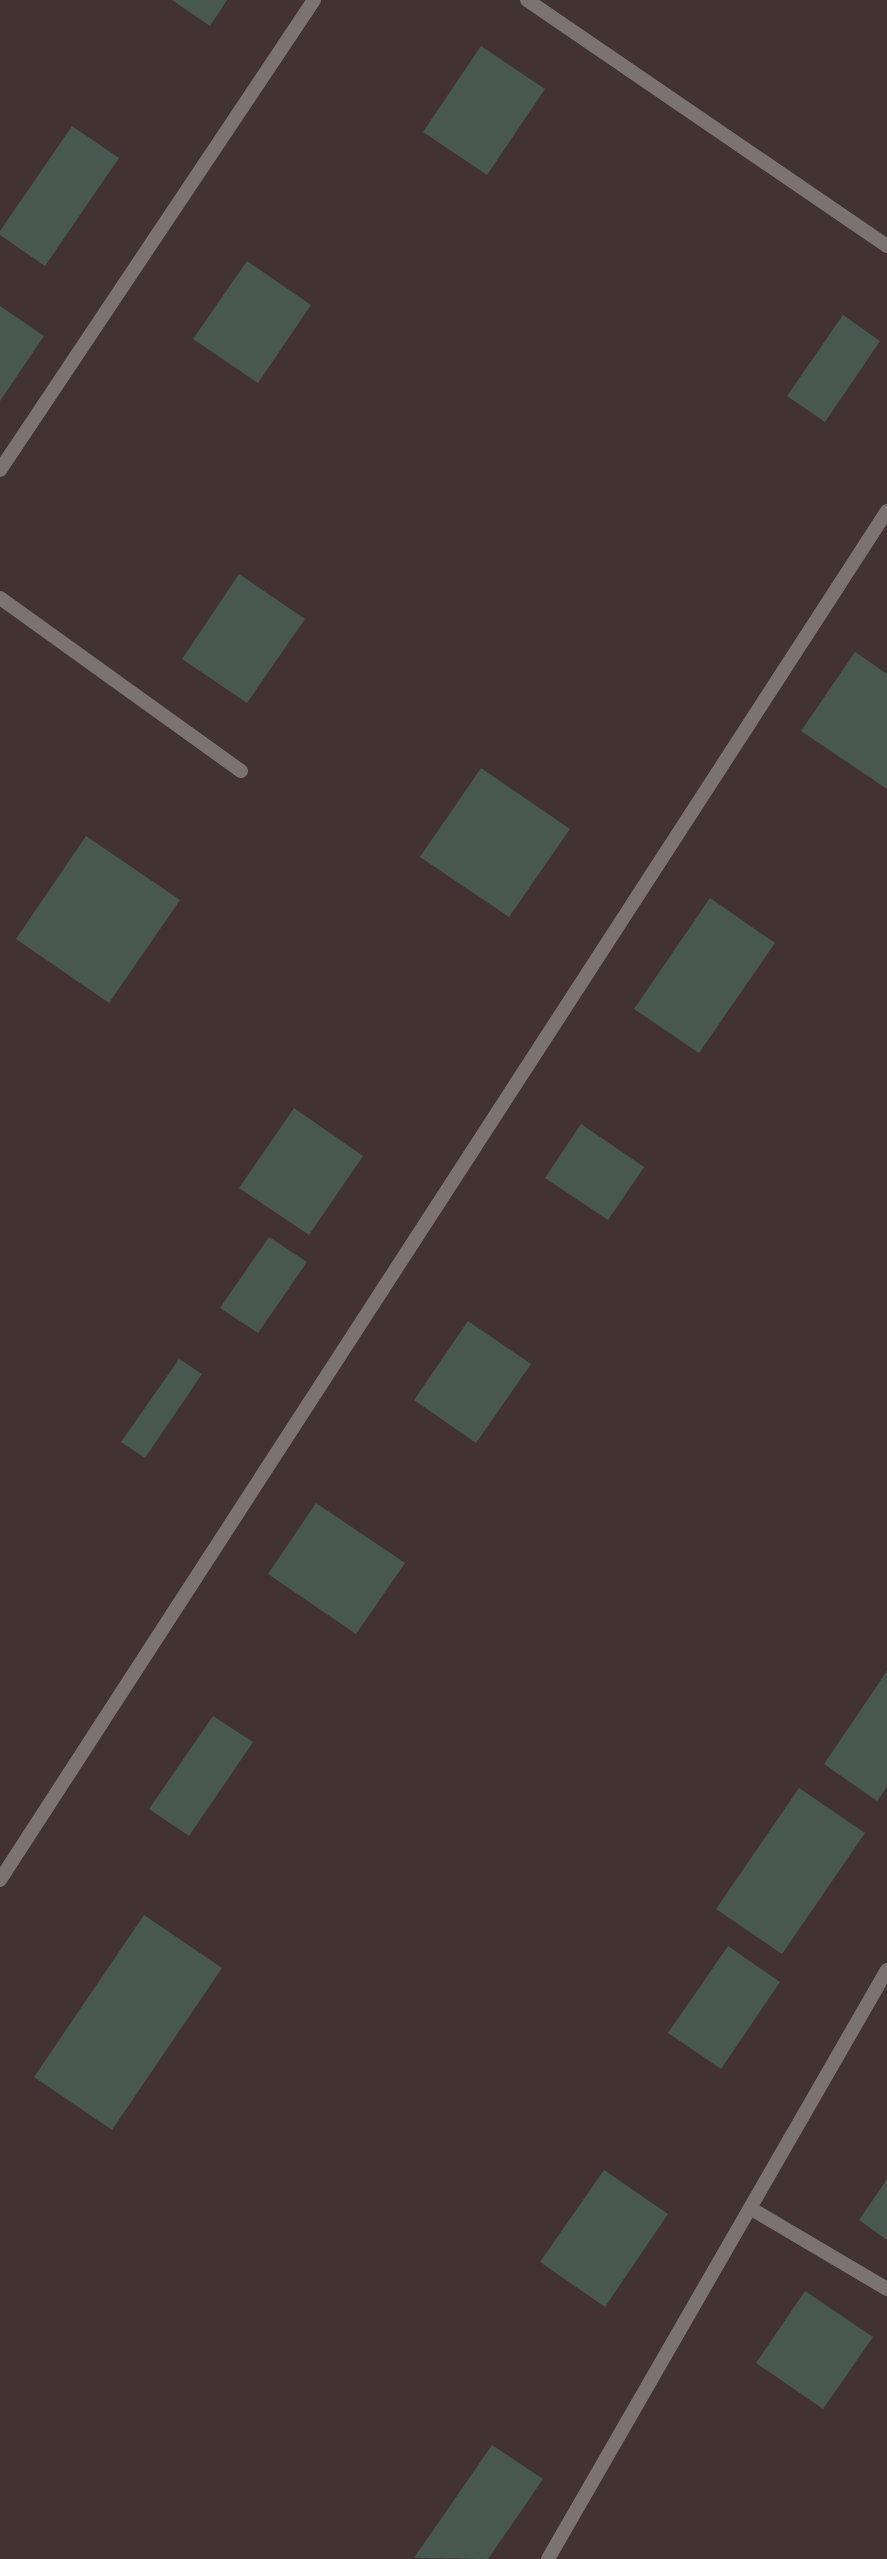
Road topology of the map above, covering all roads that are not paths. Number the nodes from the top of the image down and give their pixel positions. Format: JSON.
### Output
{"nodes":[{"id":1,"x":314,"y":0,"type":"edge"},
{"id":2,"x":527,"y":0,"type":"edge"},
{"id":3,"x":887,"y":246,"type":"edge"},
{"id":4,"x":0,"y":470,"type":"edge"},
{"id":5,"x":887,"y":512,"type":"edge"},
{"id":6,"x":0,"y":598,"type":"edge"},
{"id":7,"x":241,"y":771,"type":"dead end"},
{"id":8,"x":0,"y":1880,"type":"edge"},
{"id":9,"x":887,"y":1970,"type":"edge"},
{"id":10,"x":750,"y":2208,"type":"junction"},
{"id":11,"x":887,"y":2289,"type":"edge"},
{"id":12,"x":548,"y":2559,"type":"edge"}],
"edges":[{"from":1,"to":4,"type":"street"},
{"from":2,"to":3,"type":"street"},
{"from":5,"to":8,"type":"street"},
{"from":6,"to":7,"type":"street"},
{"from":9,"to":10,"type":"street"},
{"from":10,"to":11,"type":"street"},
{"from":10,"to":12,"type":"street"}]}
